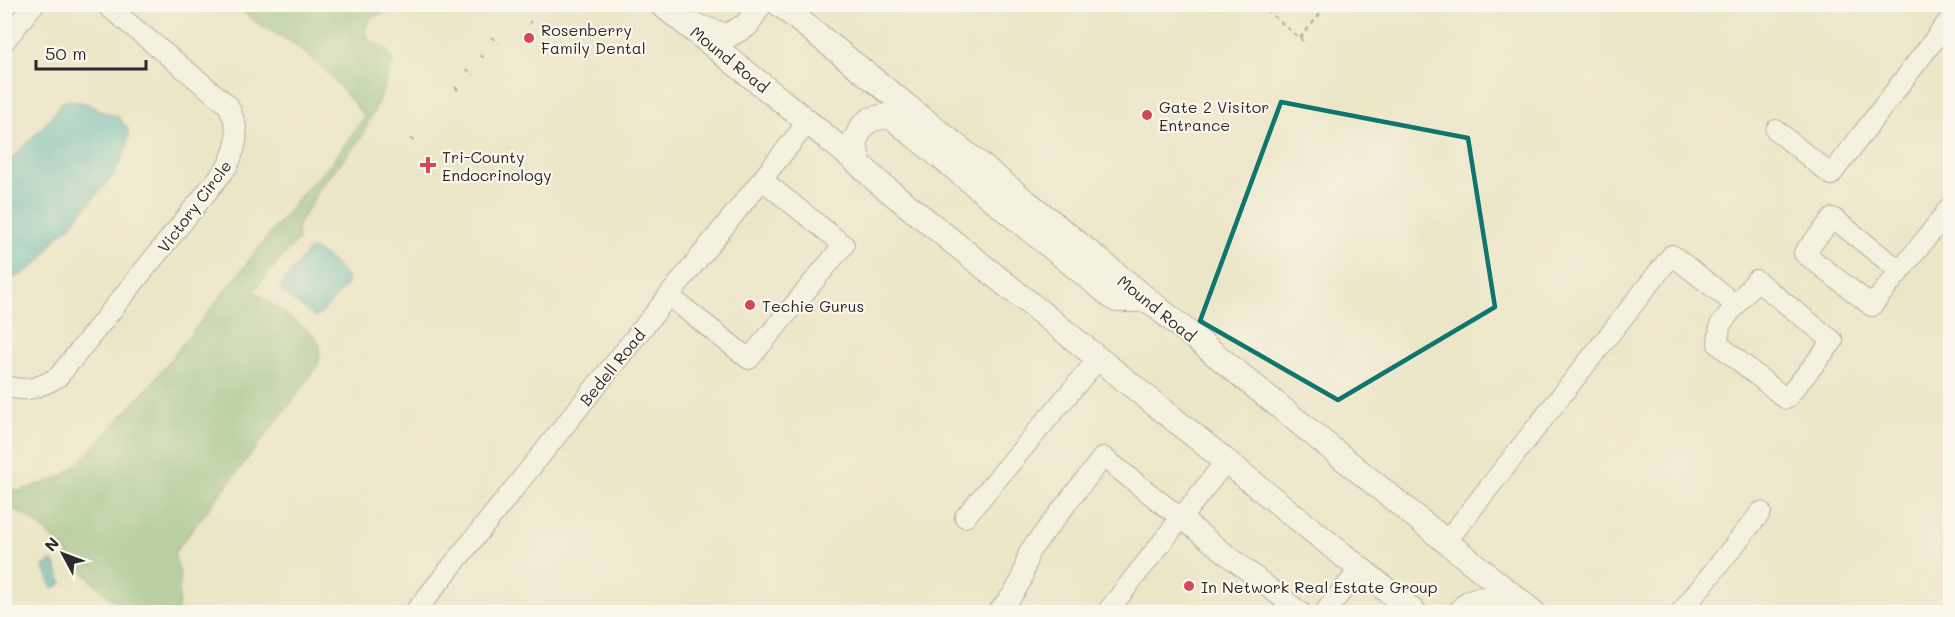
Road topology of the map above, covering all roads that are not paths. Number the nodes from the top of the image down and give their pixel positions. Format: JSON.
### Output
{"nodes":[{"id":1,"x":34,"y":4,"type":"edge"},
{"id":2,"x":105,"y":4,"type":"edge"},
{"id":3,"x":661,"y":4,"type":"edge"},
{"id":4,"x":760,"y":4,"type":"edge"},
{"id":5,"x":779,"y":4,"type":"edge"},
{"id":6,"x":1950,"y":19,"type":"edge"},
{"id":7,"x":683,"y":21,"type":"junction"},
{"id":8,"x":4,"y":42,"type":"edge"},
{"id":9,"x":808,"y":122,"type":"junction"},
{"id":10,"x":1776,"y":130,"type":"dead end"},
{"id":11,"x":858,"y":163,"type":"junction"},
{"id":12,"x":762,"y":180,"type":"junction"},
{"id":13,"x":1950,"y":207,"type":"edge"},
{"id":14,"x":1900,"y":271,"type":"junction"},
{"id":15,"x":669,"y":296,"type":"junction"},
{"id":16,"x":1147,"y":300,"type":"junction"},
{"id":17,"x":1736,"y":305,"type":"junction"},
{"id":18,"x":1098,"y":358,"type":"junction"},
{"id":19,"x":4,"y":385,"type":"edge"},
{"id":20,"x":1226,"y":461,"type":"junction"},
{"id":21,"x":1761,"y":512,"type":"dead end"},
{"id":22,"x":965,"y":517,"type":"dead end"},
{"id":23,"x":1182,"y":518,"type":"junction"},
{"id":24,"x":1446,"y":542,"type":"junction"},
{"id":25,"x":1360,"y":569,"type":"junction"},
{"id":26,"x":415,"y":612,"type":"edge"},
{"id":27,"x":999,"y":612,"type":"edge"},
{"id":28,"x":1107,"y":612,"type":"edge"},
{"id":29,"x":1300,"y":612,"type":"edge"},
{"id":30,"x":1325,"y":612,"type":"edge"},
{"id":31,"x":1414,"y":612,"type":"edge"},
{"id":32,"x":1461,"y":612,"type":"edge"},
{"id":33,"x":1510,"y":612,"type":"edge"},
{"id":34,"x":1533,"y":612,"type":"edge"},
{"id":35,"x":1681,"y":612,"type":"edge"}],
"edges":[{"from":1,"to":8,"type":"street"},
{"from":2,"to":19,"type":"street","name":"Victory Circle"},
{"from":3,"to":7,"type":"main road","name":"Mound Road"},
{"from":4,"to":7,"type":"main road"},
{"from":5,"to":16,"type":"main road","name":"Mound Road"},
{"from":6,"to":10,"type":"street"},
{"from":7,"to":9,"type":"main road","name":"Mound Road"},
{"from":9,"to":11,"type":"main road","name":"Mound Road"},
{"from":9,"to":12,"type":"street","name":"Bedell Road"},
{"from":11,"to":16,"type":"main road"},
{"from":11,"to":18,"type":"main road","name":"Mound Road"},
{"from":12,"to":15,"type":"street","name":"Bedell Road"},
{"from":12,"to":15,"type":"street"},
{"from":13,"to":14,"type":"street"},
{"from":14,"to":14,"type":"street"},
{"from":15,"to":26,"type":"street","name":"Bedell Road"},
{"from":16,"to":24,"type":"main road","name":"Mound Road"},
{"from":17,"to":17,"type":"street"},
{"from":17,"to":24,"type":"street"},
{"from":18,"to":20,"type":"main road","name":"Mound Road"},
{"from":18,"to":22,"type":"street"},
{"from":20,"to":23,"type":"street"},
{"from":20,"to":25,"type":"main road","name":"Mound Road"},
{"from":21,"to":35,"type":"street"},
{"from":23,"to":27,"type":"street"},
{"from":23,"to":28,"type":"street"},
{"from":23,"to":29,"type":"street"},
{"from":24,"to":34,"type":"main road","name":"Mound Road"},
{"from":25,"to":30,"type":"street"},
{"from":25,"to":31,"type":"main road","name":"Mound Road"},
{"from":32,"to":33,"type":"main road"}]}
